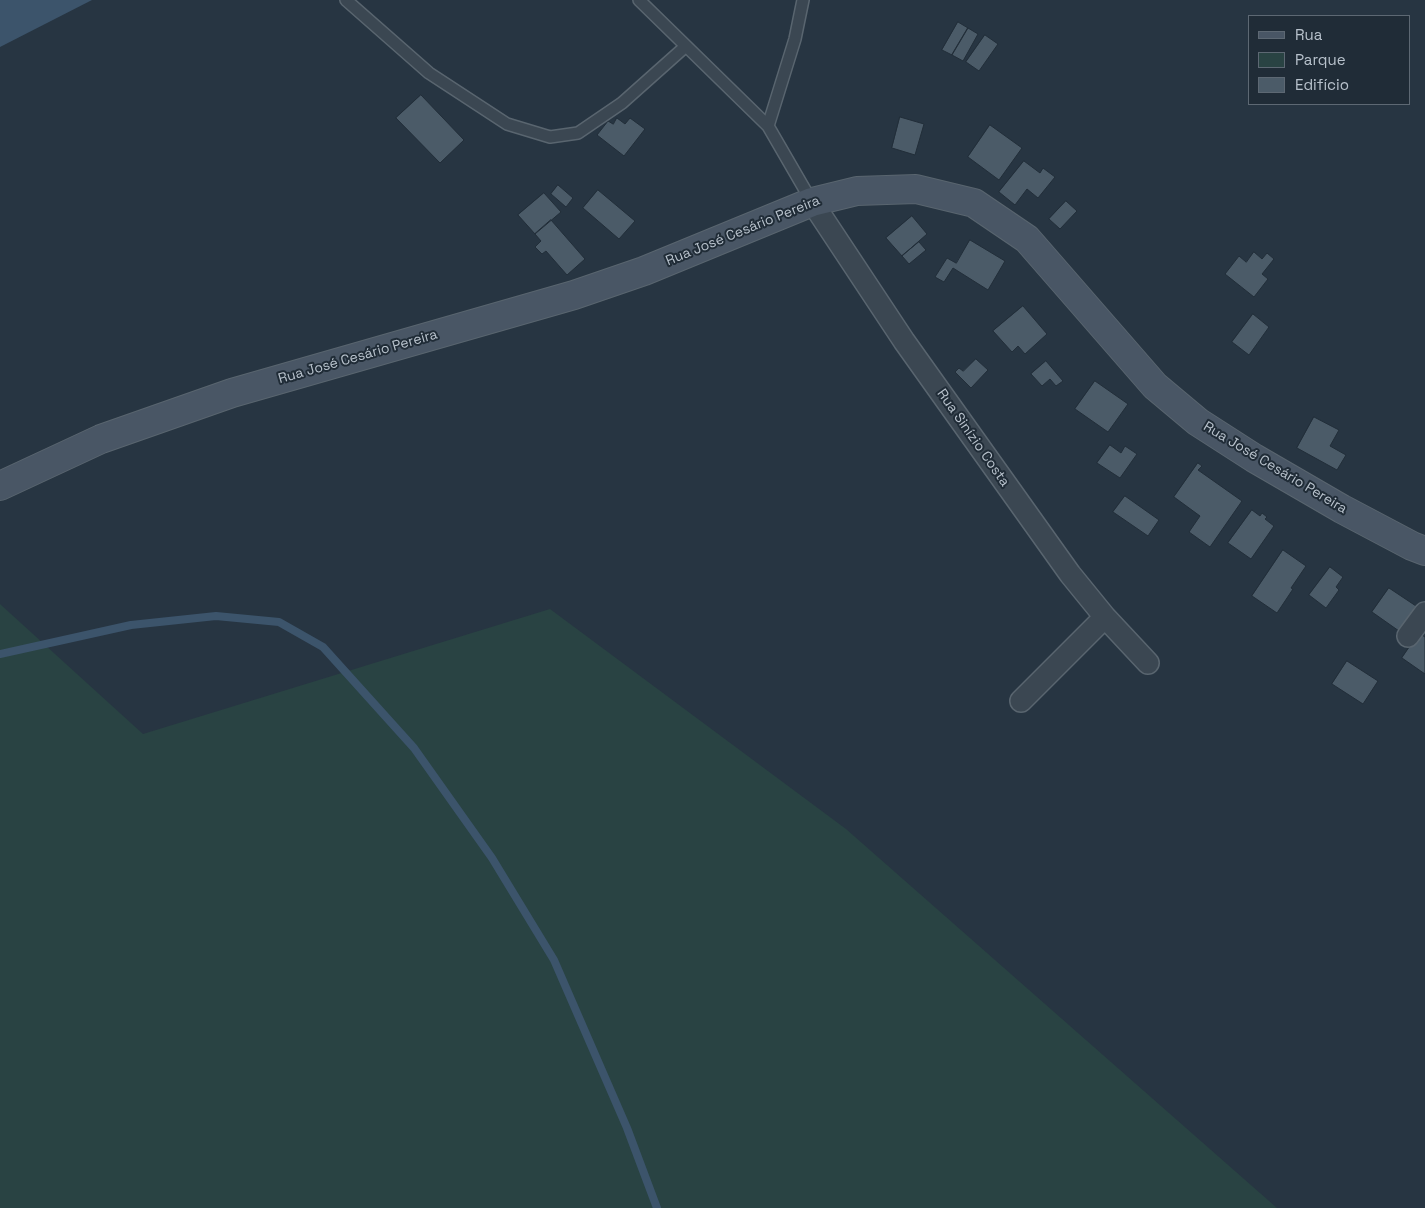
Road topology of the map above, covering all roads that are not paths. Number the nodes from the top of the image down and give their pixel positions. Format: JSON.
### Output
{"nodes":[{"id":1,"x":346,"y":0,"type":"edge"},
{"id":2,"x":639,"y":0,"type":"edge"},
{"id":3,"x":803,"y":0,"type":"edge"},
{"id":4,"x":686,"y":46,"type":"junction"},
{"id":5,"x":768,"y":126,"type":"junction"},
{"id":6,"x":812,"y":202,"type":"junction"},
{"id":7,"x":0,"y":486,"type":"edge"},
{"id":8,"x":1425,"y":550,"type":"edge"},
{"id":9,"x":1425,"y":613,"type":"edge"},
{"id":10,"x":1105,"y":618,"type":"junction"},
{"id":11,"x":1408,"y":636,"type":"dead end"},
{"id":12,"x":1148,"y":663,"type":"dead end"},
{"id":13,"x":1021,"y":701,"type":"dead end"}],
"edges":[{"from":1,"to":4,"type":"lane"},
{"from":2,"to":4,"type":"lane"},
{"from":3,"to":5,"type":"lane"},
{"from":4,"to":5,"type":"lane"},
{"from":5,"to":6,"type":"lane"},
{"from":6,"to":7,"type":"street","name":"Rua José Cesário Pereira"},
{"from":6,"to":8,"type":"street","name":"Rua José Cesário Pereira"},
{"from":6,"to":10,"type":"street","name":"Rua Sinízio Costa"},
{"from":9,"to":11,"type":"street"},
{"from":10,"to":12,"type":"street","name":"Rua Sinízio Costa"},
{"from":10,"to":13,"type":"street"}]}
